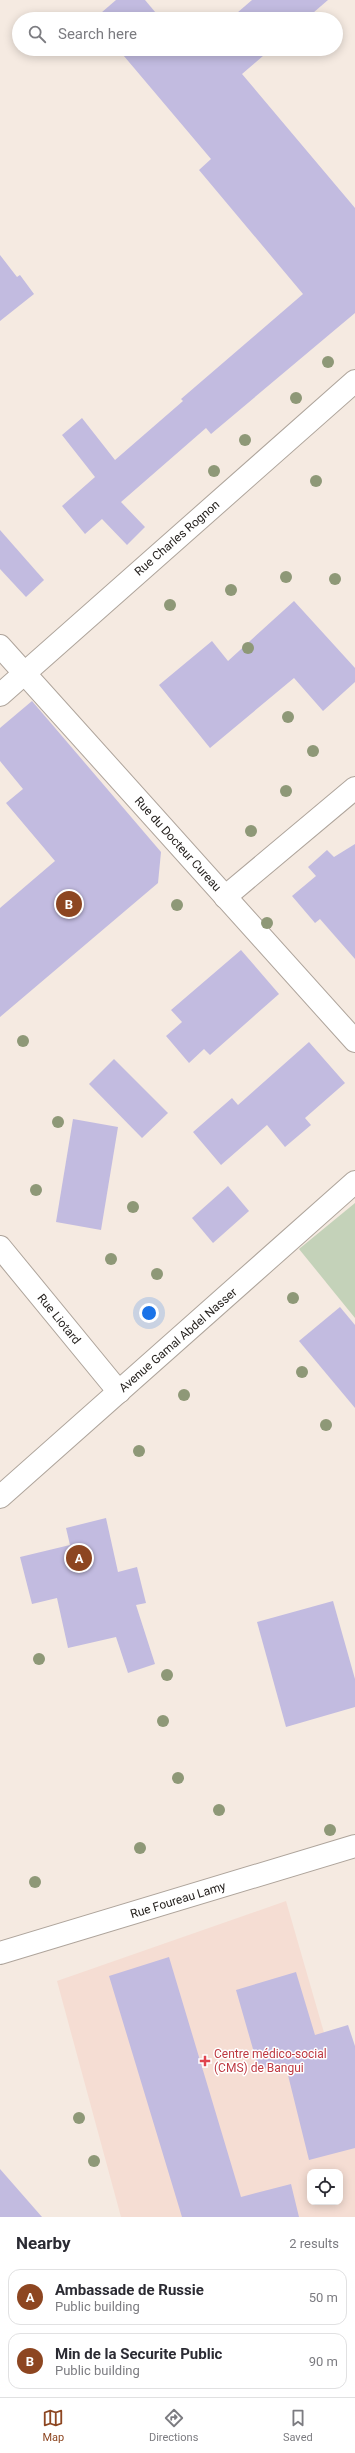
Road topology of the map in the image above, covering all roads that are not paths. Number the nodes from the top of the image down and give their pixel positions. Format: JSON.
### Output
{"nodes":[{"id":1,"x":355,"y":381,"type":"edge"},
{"id":2,"x":0,"y":646,"type":"edge"},
{"id":3,"x":23,"y":673,"type":"junction"},
{"id":4,"x":0,"y":695,"type":"edge"},
{"id":5,"x":355,"y":788,"type":"edge"},
{"id":6,"x":225,"y":897,"type":"junction"},
{"id":7,"x":355,"y":1041,"type":"edge"},
{"id":8,"x":355,"y":1182,"type":"edge"},
{"id":9,"x":0,"y":1247,"type":"edge"},
{"id":10,"x":119,"y":1392,"type":"junction"},
{"id":11,"x":0,"y":1497,"type":"edge"},
{"id":12,"x":355,"y":1846,"type":"edge"},
{"id":13,"x":0,"y":1953,"type":"edge"}],
"edges":[{"from":1,"to":3,"type":"street","name":"Rue Charles Rognon"},
{"from":2,"to":3,"type":"street","name":"Rue du Docteur Cureau"},
{"from":3,"to":4,"type":"street","name":"Rue Charles Rognon"},
{"from":3,"to":6,"type":"street","name":"Rue du Docteur Cureau"},
{"from":5,"to":6,"type":"street"},
{"from":6,"to":7,"type":"street","name":"Rue du Docteur Cureau"},
{"from":8,"to":10,"type":"street","name":"Avenue Gamal Abdel Nasser"},
{"from":9,"to":10,"type":"street","name":"Rue Liotard"},
{"from":10,"to":11,"type":"street","name":"Avenue Gamal Abdel Nasser"},
{"from":12,"to":13,"type":"street","name":"Rue Foureau Lamy"}]}
